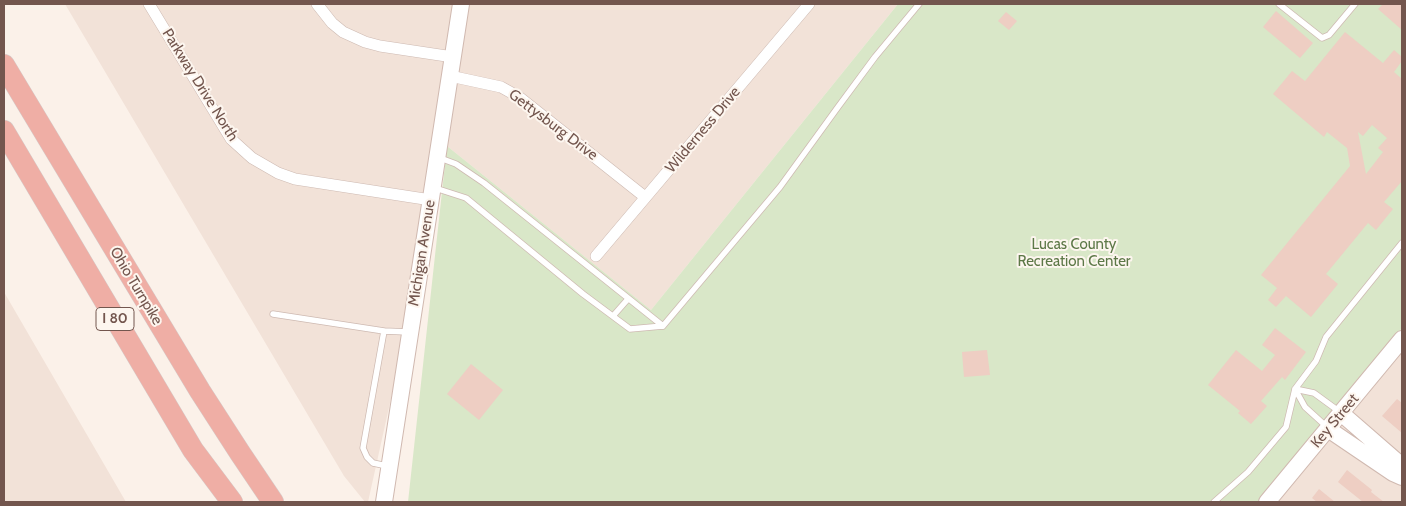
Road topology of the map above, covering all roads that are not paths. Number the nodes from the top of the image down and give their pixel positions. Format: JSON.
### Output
{"nodes":[{"id":1,"x":149,"y":4,"type":"edge"},
{"id":2,"x":317,"y":4,"type":"edge"},
{"id":3,"x":461,"y":4,"type":"edge"},
{"id":4,"x":809,"y":4,"type":"edge"},
{"id":5,"x":919,"y":4,"type":"edge"},
{"id":6,"x":1279,"y":4,"type":"edge"},
{"id":7,"x":1355,"y":4,"type":"edge"},
{"id":8,"x":453,"y":57,"type":"junction"},
{"id":9,"x":4,"y":66,"type":"edge"},
{"id":10,"x":450,"y":76,"type":"junction"},
{"id":11,"x":4,"y":131,"type":"edge"},
{"id":12,"x":437,"y":158,"type":"junction"},
{"id":13,"x":432,"y":194,"type":"junction"},
{"id":14,"x":645,"y":197,"type":"junction"},
{"id":15,"x":1402,"y":244,"type":"edge"},
{"id":16,"x":596,"y":256,"type":"dead end"},
{"id":17,"x":628,"y":299,"type":"junction"},
{"id":18,"x":273,"y":314,"type":"dead end"},
{"id":19,"x":613,"y":316,"type":"junction"},
{"id":20,"x":663,"y":326,"type":"junction"},
{"id":21,"x":384,"y":331,"type":"junction"},
{"id":22,"x":410,"y":332,"type":"junction"},
{"id":23,"x":1402,"y":339,"type":"edge"},
{"id":24,"x":1295,"y":389,"type":"junction"},
{"id":25,"x":1341,"y":413,"type":"junction"},
{"id":26,"x":1328,"y":429,"type":"junction"},
{"id":27,"x":1402,"y":466,"type":"edge"},
{"id":28,"x":390,"y":467,"type":"junction"},
{"id":29,"x":1402,"y":477,"type":"edge"},
{"id":30,"x":232,"y":502,"type":"edge"},
{"id":31,"x":273,"y":502,"type":"edge"},
{"id":32,"x":384,"y":502,"type":"edge"},
{"id":33,"x":1214,"y":502,"type":"edge"},
{"id":34,"x":1267,"y":502,"type":"edge"}],
"edges":[{"from":1,"to":13,"type":"street","name":"Parkway Drive North"},
{"from":2,"to":8,"type":"street"},
{"from":3,"to":8,"type":"street","name":"Michigan Avenue"},
{"from":4,"to":14,"type":"street","name":"Wilderness Drive"},
{"from":5,"to":20,"type":"lane"},
{"from":6,"to":7,"type":"lane"},
{"from":8,"to":10,"type":"street","name":"Michigan Avenue"},
{"from":9,"to":31,"type":"highway","name":"Ohio Turnpike","number":"I 80"},
{"from":10,"to":12,"type":"street","name":"Michigan Avenue"},
{"from":10,"to":14,"type":"street","name":"Gettysburg Drive"},
{"from":11,"to":30,"type":"highway","number":"I 80"},
{"from":12,"to":13,"type":"street","name":"Michigan Avenue"},
{"from":12,"to":17,"type":"lane"},
{"from":13,"to":19,"type":"lane"},
{"from":13,"to":22,"type":"street","name":"Michigan Avenue"},
{"from":14,"to":16,"type":"street","name":"Wilderness Drive"},
{"from":15,"to":24,"type":"lane"},
{"from":17,"to":19,"type":"lane"},
{"from":17,"to":20,"type":"lane"},
{"from":18,"to":21,"type":"lane"},
{"from":19,"to":20,"type":"lane"},
{"from":21,"to":22,"type":"lane"},
{"from":21,"to":28,"type":"lane"},
{"from":22,"to":28,"type":"street","name":"Michigan Avenue"},
{"from":23,"to":25,"type":"street","name":"Key Street"},
{"from":24,"to":25,"type":"lane"},
{"from":24,"to":26,"type":"lane"},
{"from":24,"to":33,"type":"lane"},
{"from":25,"to":26,"type":"street","name":"Key Street"},
{"from":25,"to":27,"type":"street"},
{"from":26,"to":29,"type":"street"},
{"from":26,"to":34,"type":"street","name":"Key Street"},
{"from":28,"to":32,"type":"street","name":"Michigan Avenue"}]}
